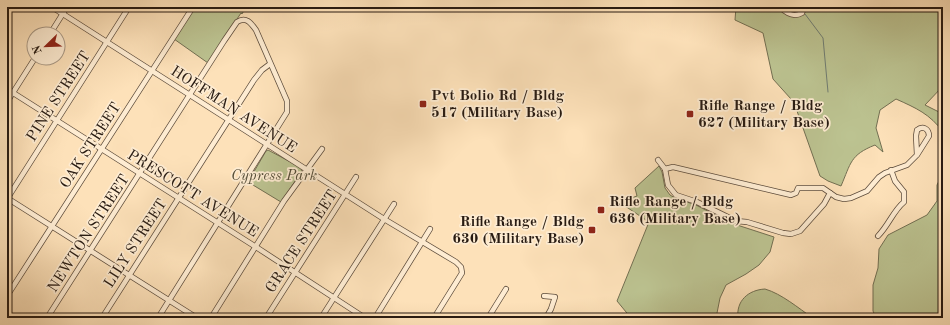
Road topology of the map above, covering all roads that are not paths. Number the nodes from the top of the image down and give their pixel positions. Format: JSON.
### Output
{"nodes":[{"id":1,"x":52,"y":7,"type":"edge"},
{"id":2,"x":67,"y":7,"type":"edge"},
{"id":3,"x":130,"y":7,"type":"edge"},
{"id":4,"x":193,"y":7,"type":"edge"},
{"id":5,"x":780,"y":7,"type":"edge"},
{"id":6,"x":804,"y":7,"type":"edge"},
{"id":7,"x":63,"y":14,"type":"junction"},
{"id":8,"x":55,"y":26,"type":"edge"},
{"id":9,"x":107,"y":42,"type":"junction"},
{"id":10,"x":270,"y":64,"type":"junction"},
{"id":11,"x":30,"y":66,"type":"edge"},
{"id":12,"x":151,"y":70,"type":"junction"},
{"id":13,"x":7,"y":89,"type":"edge"},
{"id":14,"x":13,"y":93,"type":"junction"},
{"id":15,"x":190,"y":95,"type":"junction"},
{"id":16,"x":7,"y":102,"type":"edge"},
{"id":17,"x":229,"y":120,"type":"junction"},
{"id":18,"x":57,"y":121,"type":"junction"},
{"id":19,"x":268,"y":145,"type":"junction"},
{"id":20,"x":101,"y":149,"type":"junction"},
{"id":21,"x":322,"y":149,"type":"dead end"},
{"id":22,"x":917,"y":155,"type":"junction"},
{"id":23,"x":658,"y":160,"type":"dead end"},
{"id":24,"x":307,"y":169,"type":"junction"},
{"id":25,"x":665,"y":169,"type":"junction"},
{"id":26,"x":891,"y":170,"type":"junction"},
{"id":27,"x":140,"y":173,"type":"junction"},
{"id":28,"x":356,"y":177,"type":"dead end"},
{"id":29,"x":830,"y":193,"type":"junction"},
{"id":30,"x":345,"y":194,"type":"junction"},
{"id":31,"x":7,"y":198,"type":"edge"},
{"id":32,"x":178,"y":198,"type":"junction"},
{"id":33,"x":394,"y":204,"type":"dead end"},
{"id":34,"x":384,"y":219,"type":"junction"},
{"id":35,"x":217,"y":223,"type":"junction"},
{"id":36,"x":51,"y":226,"type":"junction"},
{"id":37,"x":430,"y":229,"type":"dead end"},
{"id":38,"x":878,"y":236,"type":"dead end"},
{"id":39,"x":422,"y":242,"type":"junction"},
{"id":40,"x":256,"y":247,"type":"junction"},
{"id":41,"x":90,"y":251,"type":"junction"},
{"id":42,"x":294,"y":272,"type":"junction"},
{"id":43,"x":129,"y":274,"type":"junction"},
{"id":44,"x":506,"y":289,"type":"dead end"},
{"id":45,"x":7,"y":296,"type":"edge"},
{"id":46,"x":544,"y":296,"type":"dead end"},
{"id":47,"x":334,"y":298,"type":"junction"},
{"id":48,"x":169,"y":300,"type":"junction"},
{"id":49,"x":47,"y":318,"type":"edge"},
{"id":50,"x":102,"y":318,"type":"edge"},
{"id":51,"x":158,"y":318,"type":"edge"},
{"id":52,"x":197,"y":318,"type":"edge"},
{"id":53,"x":211,"y":318,"type":"edge"},
{"id":54,"x":266,"y":318,"type":"edge"},
{"id":55,"x":321,"y":318,"type":"edge"},
{"id":56,"x":365,"y":318,"type":"edge"},
{"id":57,"x":375,"y":318,"type":"edge"},
{"id":58,"x":434,"y":318,"type":"edge"},
{"id":59,"x":488,"y":318,"type":"edge"},
{"id":60,"x":546,"y":318,"type":"edge"}],
"edges":[{"from":1,"to":7,"type":"street","name":"HOFFMAN AVENUE"},
{"from":2,"to":7,"type":"street"},
{"from":3,"to":9,"type":"street","name":"PINE STREET"},
{"from":4,"to":12,"type":"street","name":"OAK STREET"},
{"from":5,"to":6,"type":"street"},
{"from":7,"to":8,"type":"street"},
{"from":7,"to":9,"type":"street","name":"HOFFMAN AVENUE"},
{"from":9,"to":12,"type":"street","name":"HOFFMAN AVENUE"},
{"from":9,"to":18,"type":"street","name":"PINE STREET"},
{"from":10,"to":15,"type":"street","name":"NEWTON STREET"},
{"from":10,"to":17,"type":"street","name":"LILY STREET"},
{"from":10,"to":19,"type":"street"},
{"from":11,"to":14,"type":"street"},
{"from":12,"to":15,"type":"street","name":"HOFFMAN AVENUE"},
{"from":12,"to":20,"type":"street","name":"OAK STREET"},
{"from":13,"to":14,"type":"street","name":"PRESCOTT AVENUE"},
{"from":14,"to":16,"type":"street"},
{"from":14,"to":18,"type":"street","name":"PRESCOTT AVENUE"},
{"from":15,"to":17,"type":"street","name":"HOFFMAN AVENUE"},
{"from":15,"to":27,"type":"street","name":"NEWTON STREET"},
{"from":17,"to":19,"type":"street","name":"HOFFMAN AVENUE"},
{"from":17,"to":32,"type":"street","name":"LILY STREET"},
{"from":18,"to":20,"type":"street","name":"PRESCOTT AVENUE"},
{"from":18,"to":31,"type":"street","name":"PINE STREET"},
{"from":19,"to":24,"type":"street","name":"HOFFMAN AVENUE"},
{"from":19,"to":35,"type":"street"},
{"from":20,"to":27,"type":"street","name":"PRESCOTT AVENUE"},
{"from":20,"to":36,"type":"street","name":"OAK STREET"},
{"from":21,"to":24,"type":"street"},
{"from":22,"to":22,"type":"street"},
{"from":22,"to":26,"type":"street"},
{"from":23,"to":25,"type":"street"},
{"from":24,"to":30,"type":"street","name":"HOFFMAN AVENUE"},
{"from":24,"to":40,"type":"street"},
{"from":25,"to":29,"type":"street"},
{"from":25,"to":29,"type":"street"},
{"from":26,"to":29,"type":"street"},
{"from":26,"to":38,"type":"street"},
{"from":27,"to":32,"type":"street","name":"PRESCOTT AVENUE"},
{"from":27,"to":41,"type":"street","name":"NEWTON STREET"},
{"from":28,"to":30,"type":"street","name":"GRACE STREET"},
{"from":30,"to":34,"type":"street","name":"HOFFMAN AVENUE"},
{"from":30,"to":42,"type":"street","name":"GRACE STREET"},
{"from":31,"to":36,"type":"street"},
{"from":32,"to":35,"type":"street","name":"PRESCOTT AVENUE"},
{"from":32,"to":43,"type":"street","name":"LILY STREET"},
{"from":33,"to":34,"type":"street"},
{"from":34,"to":39,"type":"street","name":"HOFFMAN AVENUE"},
{"from":34,"to":47,"type":"street"},
{"from":35,"to":40,"type":"street","name":"PRESCOTT AVENUE"},
{"from":35,"to":48,"type":"street"},
{"from":36,"to":41,"type":"street"},
{"from":36,"to":45,"type":"street","name":"OAK STREET"},
{"from":37,"to":39,"type":"street"},
{"from":39,"to":57,"type":"street"},
{"from":39,"to":58,"type":"street","name":"HOFFMAN AVENUE"},
{"from":40,"to":42,"type":"street","name":"PRESCOTT AVENUE"},
{"from":40,"to":53,"type":"street"},
{"from":41,"to":43,"type":"street"},
{"from":41,"to":49,"type":"street","name":"NEWTON STREET"},
{"from":42,"to":47,"type":"street","name":"PRESCOTT AVENUE"},
{"from":42,"to":54,"type":"street","name":"GRACE STREET"},
{"from":43,"to":48,"type":"street"},
{"from":43,"to":50,"type":"street","name":"LILY STREET"},
{"from":44,"to":59,"type":"street"},
{"from":46,"to":60,"type":"street"},
{"from":47,"to":55,"type":"street"},
{"from":47,"to":56,"type":"street","name":"PRESCOTT AVENUE"},
{"from":48,"to":51,"type":"street"},
{"from":48,"to":52,"type":"street"}]}
